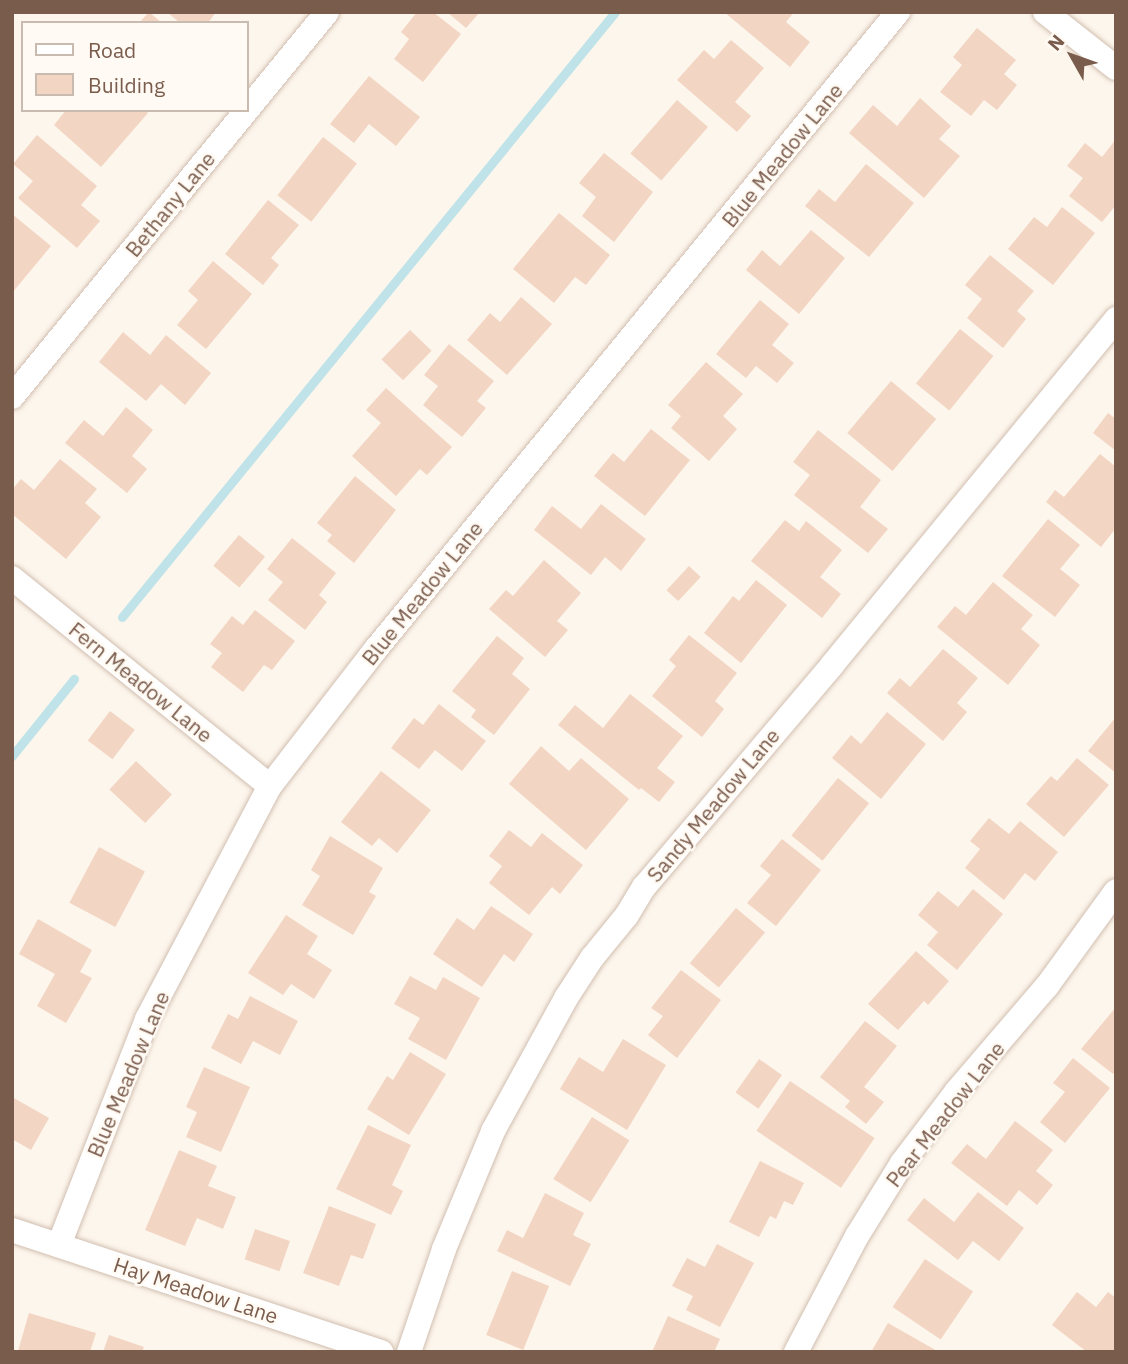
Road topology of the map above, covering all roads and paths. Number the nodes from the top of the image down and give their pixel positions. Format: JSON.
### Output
{"nodes":[{"id":1,"x":327,"y":12,"type":"edge"},
{"id":2,"x":898,"y":12,"type":"edge"},
{"id":3,"x":1045,"y":12,"type":"edge"},
{"id":4,"x":1116,"y":68,"type":"edge"},
{"id":5,"x":248,"y":109,"type":"edge"},
{"id":6,"x":245,"y":112,"type":"edge"},
{"id":7,"x":1116,"y":319,"type":"edge"},
{"id":8,"x":12,"y":397,"type":"edge"},
{"id":9,"x":12,"y":578,"type":"edge"},
{"id":10,"x":270,"y":786,"type":"junction"},
{"id":11,"x":1116,"y":891,"type":"edge"},
{"id":12,"x":12,"y":1230,"type":"edge"},
{"id":13,"x":59,"y":1245,"type":"junction"},
{"id":14,"x":380,"y":1352,"type":"edge"},
{"id":15,"x":408,"y":1352,"type":"edge"},
{"id":16,"x":796,"y":1352,"type":"edge"}],
"edges":[{"from":1,"to":5,"type":"street","name":"Bethany Lane"},
{"from":2,"to":10,"type":"street","name":"Blue Meadow Lane"},
{"from":3,"to":4,"type":"street"},
{"from":6,"to":8,"type":"street","name":"Bethany Lane"},
{"from":7,"to":15,"type":"street","name":"Sandy Meadow Lane"},
{"from":9,"to":10,"type":"street","name":"Fern Meadow Lane"},
{"from":10,"to":13,"type":"street","name":"Blue Meadow Lane"},
{"from":11,"to":16,"type":"street","name":"Pear Meadow Lane"},
{"from":12,"to":13,"type":"street","name":"Hay Meadow Lane"},
{"from":13,"to":14,"type":"street","name":"Hay Meadow Lane"}]}
